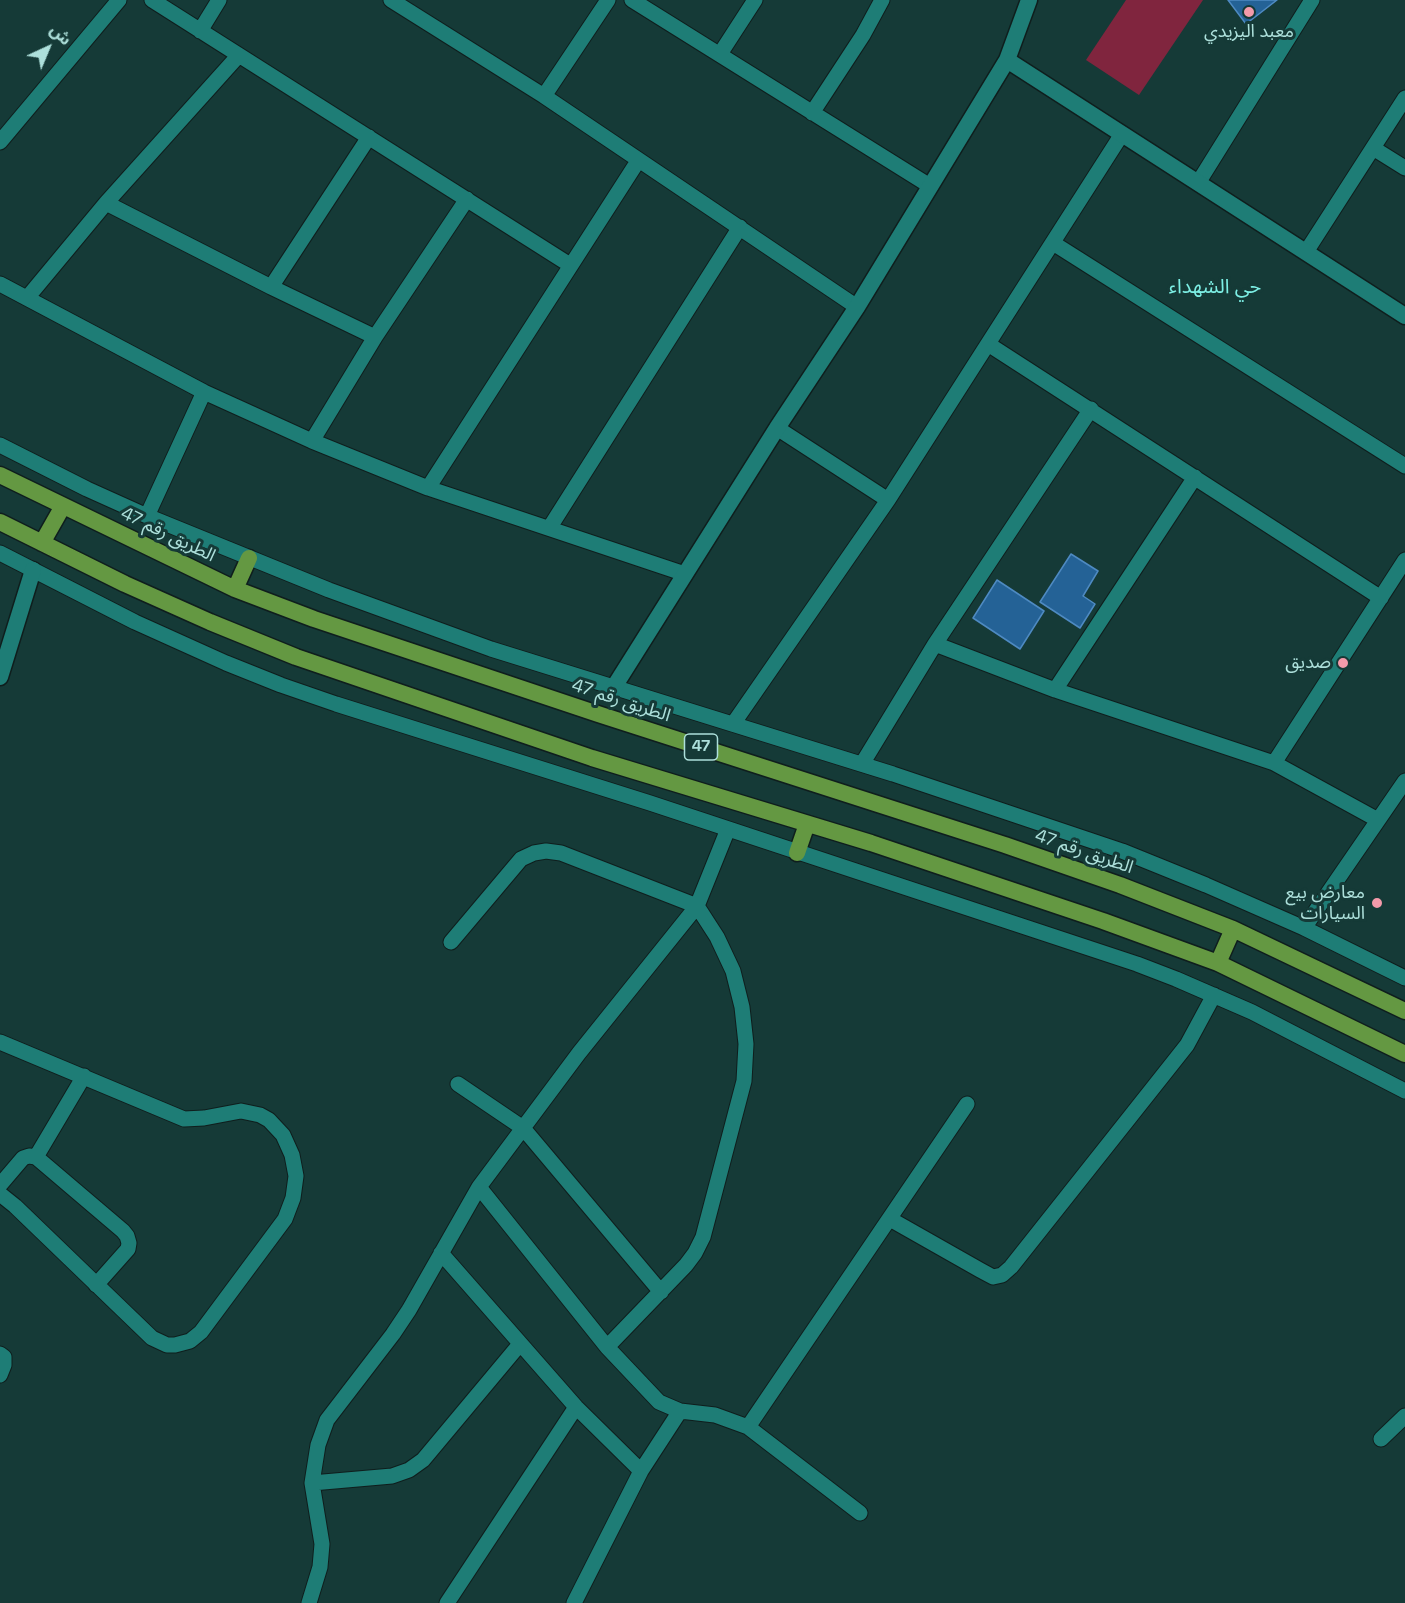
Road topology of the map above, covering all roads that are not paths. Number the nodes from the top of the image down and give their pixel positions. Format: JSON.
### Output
{"nodes":[{"id":1,"x":119,"y":0,"type":"edge"},
{"id":2,"x":152,"y":0,"type":"edge"},
{"id":3,"x":219,"y":0,"type":"edge"},
{"id":4,"x":392,"y":0,"type":"edge"},
{"id":5,"x":608,"y":0,"type":"edge"},
{"id":6,"x":632,"y":0,"type":"edge"},
{"id":7,"x":754,"y":0,"type":"edge"},
{"id":8,"x":882,"y":0,"type":"edge"},
{"id":9,"x":1029,"y":0,"type":"edge"},
{"id":10,"x":1312,"y":0,"type":"edge"},
{"id":11,"x":200,"y":31,"type":"junction"},
{"id":12,"x":720,"y":54,"type":"junction"},
{"id":13,"x":239,"y":55,"type":"junction"},
{"id":14,"x":1007,"y":60,"type":"junction"},
{"id":15,"x":544,"y":96,"type":"junction"},
{"id":16,"x":1405,"y":98,"type":"edge"},
{"id":17,"x":812,"y":114,"type":"junction"},
{"id":18,"x":1122,"y":134,"type":"junction"},
{"id":19,"x":369,"y":137,"type":"junction"},
{"id":20,"x":0,"y":142,"type":"edge"},
{"id":21,"x":1373,"y":148,"type":"junction"},
{"id":22,"x":638,"y":161,"type":"junction"},
{"id":23,"x":1405,"y":168,"type":"edge"},
{"id":24,"x":1198,"y":183,"type":"junction"},
{"id":25,"x":930,"y":186,"type":"junction"},
{"id":26,"x":467,"y":199,"type":"junction"},
{"id":27,"x":106,"y":203,"type":"junction"},
{"id":28,"x":740,"y":227,"type":"junction"},
{"id":29,"x":1053,"y":243,"type":"junction"},
{"id":30,"x":1306,"y":252,"type":"junction"},
{"id":31,"x":570,"y":265,"type":"junction"},
{"id":32,"x":0,"y":284,"type":"edge"},
{"id":33,"x":271,"y":287,"type":"junction"},
{"id":34,"x":27,"y":298,"type":"junction"},
{"id":35,"x":857,"y":307,"type":"junction"},
{"id":36,"x":1405,"y":316,"type":"edge"},
{"id":37,"x":375,"y":337,"type":"junction"},
{"id":38,"x":988,"y":344,"type":"junction"},
{"id":39,"x":204,"y":392,"type":"junction"},
{"id":40,"x":1091,"y":409,"type":"junction"},
{"id":41,"x":777,"y":428,"type":"junction"},
{"id":42,"x":312,"y":441,"type":"junction"},
{"id":43,"x":0,"y":445,"type":"edge"},
{"id":44,"x":1405,"y":466,"type":"edge"},
{"id":45,"x":0,"y":475,"type":"edge"},
{"id":46,"x":1195,"y":477,"type":"junction"},
{"id":47,"x":428,"y":488,"type":"junction"},
{"id":48,"x":888,"y":500,"type":"junction"},
{"id":49,"x":63,"y":506,"type":"junction"},
{"id":50,"x":147,"y":516,"type":"junction"},
{"id":51,"x":0,"y":522,"type":"edge"},
{"id":52,"x":550,"y":527,"type":"junction"},
{"id":53,"x":42,"y":543,"type":"junction"},
{"id":54,"x":0,"y":553,"type":"edge"},
{"id":55,"x":249,"y":558,"type":"junction"},
{"id":56,"x":1405,"y":560,"type":"edge"},
{"id":57,"x":33,"y":570,"type":"junction"},
{"id":58,"x":685,"y":574,"type":"junction"},
{"id":59,"x":235,"y":589,"type":"junction"},
{"id":60,"x":1381,"y":598,"type":"junction"},
{"id":61,"x":935,"y":644,"type":"junction"},
{"id":62,"x":0,"y":677,"type":"edge"},
{"id":63,"x":614,"y":687,"type":"junction"},
{"id":64,"x":1055,"y":690,"type":"junction"},
{"id":65,"x":733,"y":724,"type":"junction"},
{"id":66,"x":1274,"y":763,"type":"junction"},
{"id":67,"x":862,"y":764,"type":"junction"},
{"id":68,"x":1404,"y":784,"type":"edge"},
{"id":69,"x":1378,"y":820,"type":"junction"},
{"id":70,"x":807,"y":824,"type":"junction"},
{"id":71,"x":728,"y":829,"type":"junction"},
{"id":72,"x":797,"y":853,"type":"junction"},
{"id":73,"x":697,"y":906,"type":"junction"},
{"id":74,"x":1304,"y":928,"type":"junction"},
{"id":75,"x":1233,"y":929,"type":"junction"},
{"id":76,"x":451,"y":942,"type":"dead end"},
{"id":77,"x":1218,"y":963,"type":"junction"},
{"id":78,"x":1405,"y":978,"type":"edge"},
{"id":79,"x":1214,"y":995,"type":"junction"},
{"id":80,"x":1405,"y":1011,"type":"edge"},
{"id":81,"x":0,"y":1042,"type":"edge"},
{"id":82,"x":1405,"y":1054,"type":"edge"},
{"id":83,"x":84,"y":1076,"type":"junction"},
{"id":84,"x":458,"y":1084,"type":"dead end"},
{"id":85,"x":1405,"y":1091,"type":"edge"},
{"id":86,"x":967,"y":1104,"type":"dead end"},
{"id":87,"x":523,"y":1128,"type":"junction"},
{"id":88,"x":36,"y":1157,"type":"junction"},
{"id":89,"x":0,"y":1185,"type":"edge"},
{"id":90,"x":479,"y":1187,"type":"junction"},
{"id":91,"x":0,"y":1194,"type":"edge"},
{"id":92,"x":890,"y":1219,"type":"junction"},
{"id":93,"x":441,"y":1253,"type":"junction"},
{"id":94,"x":96,"y":1285,"type":"junction"},
{"id":95,"x":661,"y":1292,"type":"junction"},
{"id":96,"x":520,"y":1344,"type":"junction"},
{"id":97,"x":607,"y":1347,"type":"junction"},
{"id":98,"x":0,"y":1354,"type":"edge"},
{"id":99,"x":0,"y":1375,"type":"edge"},
{"id":100,"x":576,"y":1407,"type":"junction"},
{"id":101,"x":680,"y":1411,"type":"junction"},
{"id":102,"x":1405,"y":1416,"type":"edge"},
{"id":103,"x":748,"y":1427,"type":"junction"},
{"id":104,"x":1381,"y":1439,"type":"dead end"},
{"id":105,"x":641,"y":1471,"type":"junction"},
{"id":106,"x":312,"y":1483,"type":"junction"},
{"id":107,"x":860,"y":1513,"type":"dead end"},
{"id":108,"x":309,"y":1603,"type":"edge"},
{"id":109,"x":447,"y":1603,"type":"edge"},
{"id":110,"x":574,"y":1603,"type":"edge"}],
"edges":[{"from":1,"to":20,"type":"street"},
{"from":2,"to":11,"type":"street"},
{"from":3,"to":11,"type":"street"},
{"from":4,"to":15,"type":"street"},
{"from":5,"to":15,"type":"street"},
{"from":6,"to":12,"type":"street"},
{"from":7,"to":12,"type":"street"},
{"from":8,"to":17,"type":"street"},
{"from":9,"to":14,"type":"street"},
{"from":10,"to":24,"type":"street"},
{"from":11,"to":13,"type":"street"},
{"from":12,"to":17,"type":"street"},
{"from":13,"to":19,"type":"street"},
{"from":13,"to":27,"type":"street"},
{"from":14,"to":18,"type":"street"},
{"from":14,"to":25,"type":"street"},
{"from":15,"to":22,"type":"street"},
{"from":16,"to":21,"type":"street"},
{"from":17,"to":25,"type":"street"},
{"from":18,"to":24,"type":"street"},
{"from":18,"to":29,"type":"street"},
{"from":19,"to":26,"type":"street"},
{"from":19,"to":33,"type":"street"},
{"from":21,"to":23,"type":"street"},
{"from":21,"to":30,"type":"street"},
{"from":22,"to":28,"type":"street"},
{"from":22,"to":31,"type":"street"},
{"from":24,"to":30,"type":"street"},
{"from":25,"to":35,"type":"street"},
{"from":26,"to":31,"type":"street"},
{"from":26,"to":37,"type":"street"},
{"from":27,"to":33,"type":"street"},
{"from":27,"to":34,"type":"street"},
{"from":28,"to":35,"type":"street"},
{"from":28,"to":52,"type":"street"},
{"from":29,"to":38,"type":"street"},
{"from":29,"to":44,"type":"street"},
{"from":30,"to":36,"type":"street"},
{"from":31,"to":47,"type":"street"},
{"from":32,"to":34,"type":"street"},
{"from":33,"to":37,"type":"street"},
{"from":34,"to":39,"type":"street"},
{"from":35,"to":41,"type":"street"},
{"from":37,"to":42,"type":"street"},
{"from":38,"to":40,"type":"street"},
{"from":38,"to":48,"type":"street"},
{"from":39,"to":42,"type":"street"},
{"from":39,"to":50,"type":"street"},
{"from":40,"to":46,"type":"street"},
{"from":40,"to":61,"type":"street"},
{"from":41,"to":48,"type":"street"},
{"from":41,"to":58,"type":"street"},
{"from":42,"to":47,"type":"street"},
{"from":43,"to":50,"type":"street"},
{"from":45,"to":49,"type":"highway","name":"الطريق رقم 47","number":"47"},
{"from":46,"to":60,"type":"street"},
{"from":46,"to":64,"type":"street"},
{"from":47,"to":52,"type":"street"},
{"from":48,"to":65,"type":"street"},
{"from":49,"to":53,"type":"highway"},
{"from":49,"to":59,"type":"highway","name":"الطريق رقم 47","number":"47"},
{"from":50,"to":55,"type":"street"},
{"from":51,"to":53,"type":"highway","number":"47"},
{"from":52,"to":58,"type":"street"},
{"from":53,"to":70,"type":"highway","number":"47"},
{"from":54,"to":57,"type":"street"},
{"from":55,"to":59,"type":"highway"},
{"from":55,"to":63,"type":"street"},
{"from":56,"to":60,"type":"street"},
{"from":57,"to":62,"type":"street"},
{"from":57,"to":71,"type":"street"},
{"from":58,"to":63,"type":"street"},
{"from":59,"to":75,"type":"highway","name":"الطريق رقم 47","number":"47"},
{"from":60,"to":66,"type":"street"},
{"from":61,"to":64,"type":"street"},
{"from":61,"to":67,"type":"street"},
{"from":63,"to":65,"type":"street"},
{"from":64,"to":66,"type":"street"},
{"from":65,"to":67,"type":"street"},
{"from":66,"to":69,"type":"street"},
{"from":67,"to":74,"type":"street"},
{"from":68,"to":69,"type":"street"},
{"from":69,"to":74,"type":"street"},
{"from":70,"to":72,"type":"highway"},
{"from":70,"to":77,"type":"highway","number":"47"},
{"from":71,"to":72,"type":"street"},
{"from":71,"to":73,"type":"street"},
{"from":72,"to":79,"type":"street"},
{"from":73,"to":76,"type":"street"},
{"from":73,"to":87,"type":"street"},
{"from":73,"to":95,"type":"street"},
{"from":74,"to":78,"type":"street"},
{"from":75,"to":77,"type":"highway"},
{"from":75,"to":80,"type":"highway","name":"الطريق رقم 47","number":"47"},
{"from":77,"to":82,"type":"highway","number":"47"},
{"from":79,"to":85,"type":"street"},
{"from":79,"to":92,"type":"street"},
{"from":81,"to":83,"type":"street"},
{"from":83,"to":88,"type":"street"},
{"from":83,"to":94,"type":"street"},
{"from":84,"to":87,"type":"street"},
{"from":86,"to":92,"type":"street"},
{"from":87,"to":90,"type":"street"},
{"from":87,"to":95,"type":"street"},
{"from":88,"to":89,"type":"street"},
{"from":88,"to":94,"type":"street"},
{"from":90,"to":93,"type":"street"},
{"from":90,"to":97,"type":"street"},
{"from":91,"to":94,"type":"street"},
{"from":92,"to":103,"type":"street"},
{"from":93,"to":96,"type":"street"},
{"from":93,"to":106,"type":"street"},
{"from":95,"to":97,"type":"street"},
{"from":96,"to":100,"type":"street"},
{"from":96,"to":106,"type":"street"},
{"from":97,"to":101,"type":"street"},
{"from":98,"to":99,"type":"street"},
{"from":100,"to":105,"type":"street"},
{"from":100,"to":109,"type":"street"},
{"from":101,"to":103,"type":"street"},
{"from":101,"to":105,"type":"street"},
{"from":102,"to":104,"type":"street"},
{"from":103,"to":107,"type":"street"},
{"from":105,"to":110,"type":"street"},
{"from":106,"to":108,"type":"street"}]}
